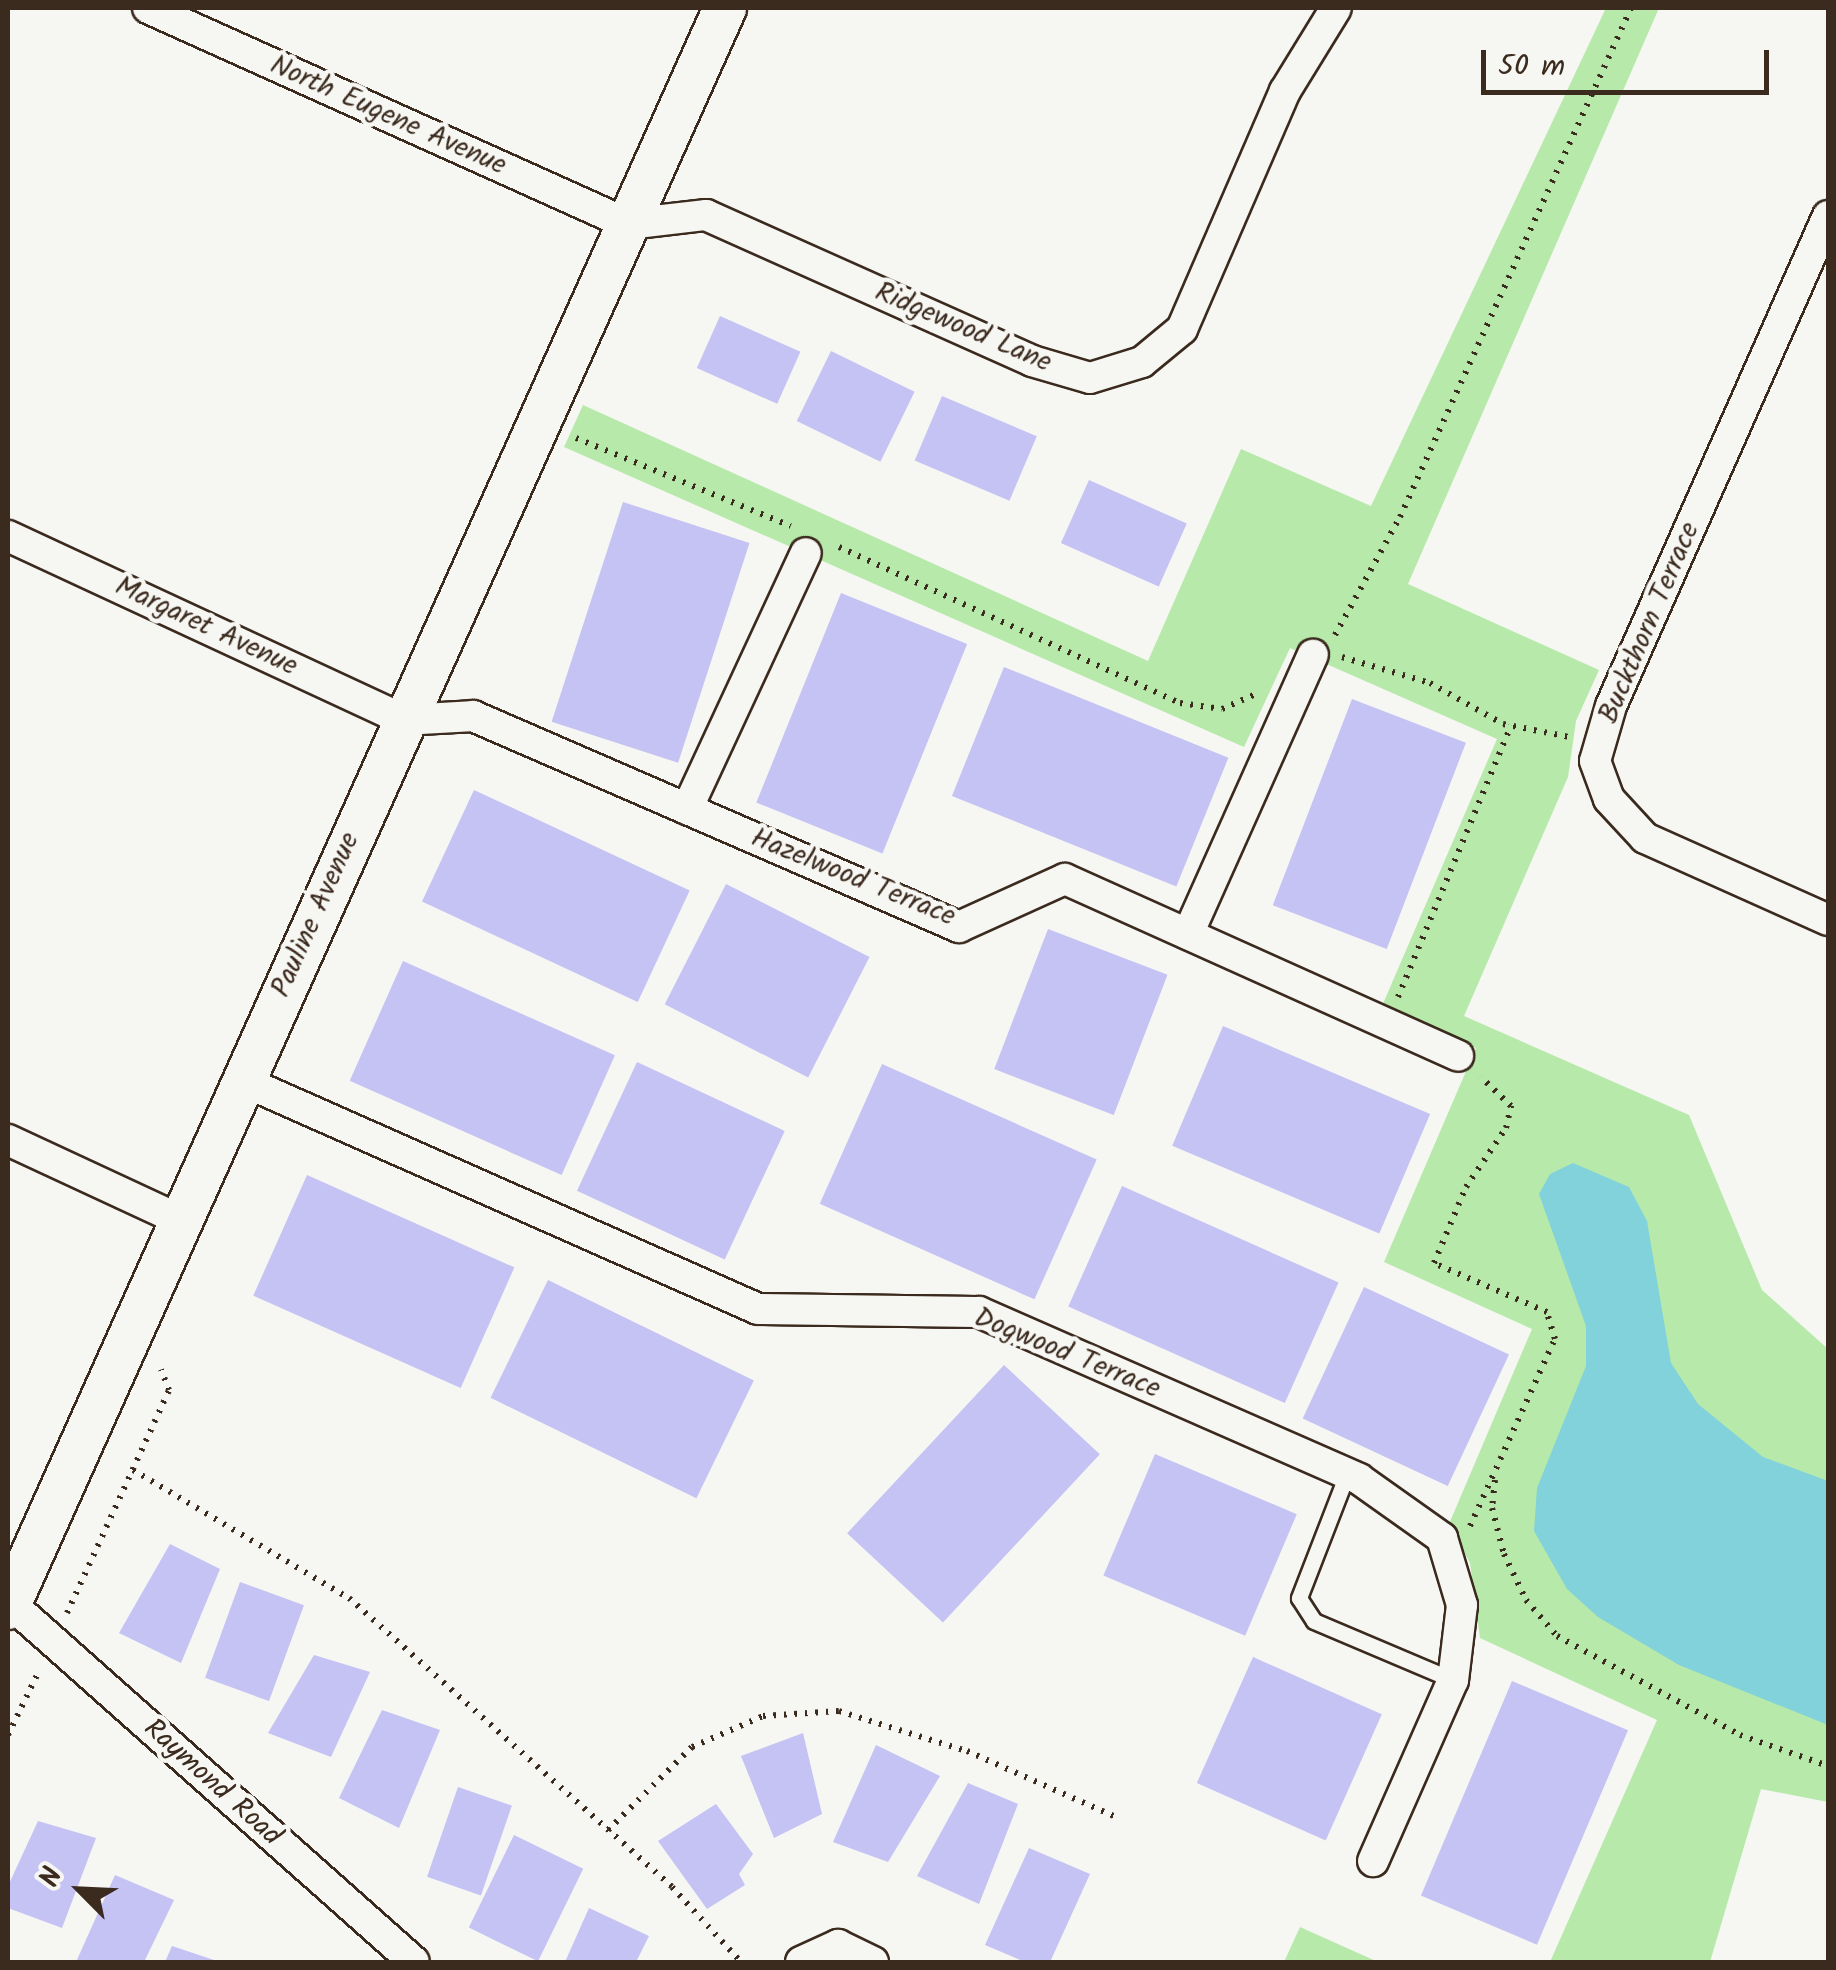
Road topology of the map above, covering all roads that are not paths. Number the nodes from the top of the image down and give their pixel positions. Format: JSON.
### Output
{"nodes":[{"id":1,"x":148,"y":8,"type":"edge"},
{"id":2,"x":726,"y":8,"type":"edge"},
{"id":3,"x":1336,"y":8,"type":"edge"},
{"id":4,"x":1828,"y":216,"type":"edge"},
{"id":5,"x":628,"y":224,"type":"junction"},
{"id":6,"x":8,"y":536,"type":"edge"},
{"id":7,"x":814,"y":543,"type":"road end"},
{"id":8,"x":1316,"y":653,"type":"road end"},
{"id":9,"x":404,"y":720,"type":"junction"},
{"id":10,"x":687,"y":809,"type":"junction"},
{"id":11,"x":1828,"y":920,"type":"edge"},
{"id":12,"x":1188,"y":934,"type":"junction"},
{"id":13,"x":1458,"y":1056,"type":"road end"},
{"id":14,"x":241,"y":1080,"type":"junction"},
{"id":15,"x":8,"y":1140,"type":"edge"},
{"id":16,"x":178,"y":1220,"type":"junction"},
{"id":17,"x":1347,"y":1474,"type":"junction"},
{"id":18,"x":8,"y":1606,"type":"edge"},
{"id":19,"x":1453,"y":1680,"type":"junction"},
{"id":20,"x":1374,"y":1862,"type":"dead end"},
{"id":21,"x":414,"y":1962,"type":"edge"},
{"id":22,"x":801,"y":1962,"type":"edge"},
{"id":23,"x":873,"y":1962,"type":"edge"}],
"edges":[{"from":1,"to":5,"type":"street","name":"North Eugene Avenue"},
{"from":2,"to":5,"type":"street","name":"Pauline Avenue"},
{"from":3,"to":5,"type":"street","name":"Ridgewood Lane"},
{"from":4,"to":11,"type":"street","name":"Buckthorn Terrace"},
{"from":5,"to":9,"type":"street","name":"Pauline Avenue"},
{"from":6,"to":9,"type":"street","name":"Margaret Avenue"},
{"from":7,"to":10,"type":"street"},
{"from":8,"to":12,"type":"street"},
{"from":9,"to":10,"type":"street","name":"Hazelwood Terrace"},
{"from":9,"to":14,"type":"street","name":"Pauline Avenue"},
{"from":10,"to":12,"type":"street","name":"Hazelwood Terrace"},
{"from":12,"to":13,"type":"street","name":"Hazelwood Terrace"},
{"from":14,"to":16,"type":"street","name":"Pauline Avenue"},
{"from":14,"to":17,"type":"street","name":"Dogwood Terrace"},
{"from":15,"to":16,"type":"street"},
{"from":16,"to":18,"type":"street","name":"Pauline Avenue"},
{"from":17,"to":19,"type":"street","name":"Dogwood Terrace"},
{"from":17,"to":19,"type":"lane"},
{"from":18,"to":21,"type":"street","name":"Raymond Road"},
{"from":19,"to":20,"type":"street","name":"Dogwood Terrace"},
{"from":22,"to":23,"type":"street"}]}
